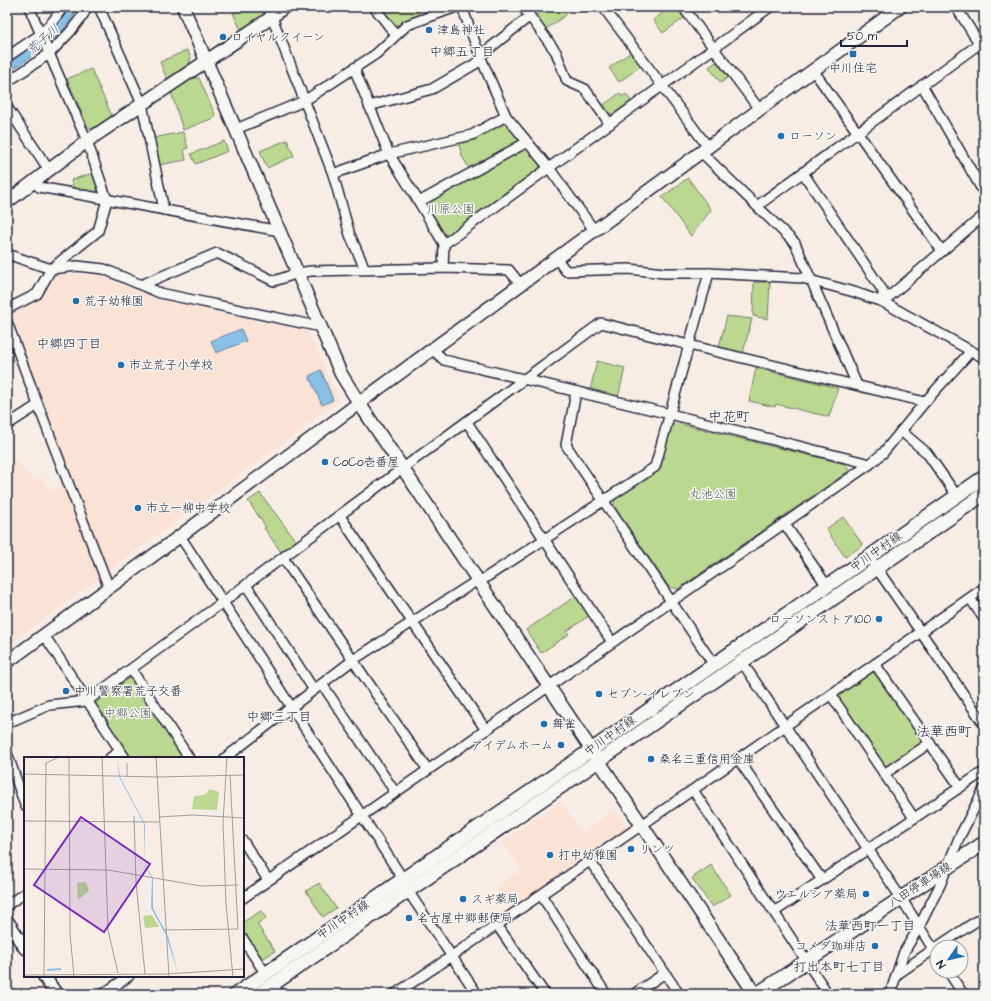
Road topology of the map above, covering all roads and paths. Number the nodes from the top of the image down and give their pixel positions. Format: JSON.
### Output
{"nodes":[{"id":1,"x":29,"y":7,"type":"edge"},
{"id":2,"x":63,"y":7,"type":"edge"},
{"id":3,"x":87,"y":7,"type":"edge"},
{"id":4,"x":99,"y":7,"type":"edge"},
{"id":5,"x":183,"y":7,"type":"edge"},
{"id":6,"x":284,"y":7,"type":"edge"},
{"id":7,"x":374,"y":7,"type":"edge"},
{"id":8,"x":457,"y":7,"type":"edge"},
{"id":9,"x":523,"y":7,"type":"edge"},
{"id":10,"x":603,"y":7,"type":"edge"},
{"id":11,"x":683,"y":7,"type":"edge"},
{"id":12,"x":770,"y":7,"type":"edge"},
{"id":13,"x":900,"y":7,"type":"edge"},
{"id":14,"x":956,"y":7,"type":"edge"},
{"id":15,"x":270,"y":12,"type":"edge"},
{"id":16,"x":530,"y":16,"type":"junction"},
{"id":17,"x":41,"y":35,"type":"junction"},
{"id":18,"x":396,"y":35,"type":"junction"},
{"id":19,"x":982,"y":45,"type":"edge"},
{"id":20,"x":714,"y":48,"type":"junction"},
{"id":21,"x":48,"y":52,"type":"junction"},
{"id":22,"x":7,"y":57,"type":"edge"},
{"id":23,"x":481,"y":58,"type":"junction"},
{"id":24,"x":206,"y":61,"type":"junction"},
{"id":25,"x":354,"y":68,"type":"junction"},
{"id":26,"x":813,"y":70,"type":"junction"},
{"id":27,"x":7,"y":82,"type":"edge"},
{"id":28,"x":922,"y":85,"type":"junction"},
{"id":29,"x":662,"y":86,"type":"junction"},
{"id":30,"x":304,"y":101,"type":"junction"},
{"id":31,"x":142,"y":104,"type":"junction"},
{"id":32,"x":369,"y":106,"type":"junction"},
{"id":33,"x":7,"y":107,"type":"edge"},
{"id":34,"x":759,"y":109,"type":"junction"},
{"id":35,"x":506,"y":116,"type":"junction"},
{"id":36,"x":610,"y":124,"type":"junction"},
{"id":37,"x":236,"y":130,"type":"junction"},
{"id":38,"x":858,"y":133,"type":"junction"},
{"id":39,"x":87,"y":141,"type":"junction"},
{"id":40,"x":527,"y":142,"type":"junction"},
{"id":41,"x":704,"y":149,"type":"junction"},
{"id":42,"x":389,"y":154,"type":"junction"},
{"id":43,"x":549,"y":168,"type":"junction"},
{"id":44,"x":48,"y":170,"type":"junction"},
{"id":45,"x":803,"y":173,"type":"junction"},
{"id":46,"x":333,"y":174,"type":"junction"},
{"id":47,"x":34,"y":181,"type":"junction"},
{"id":48,"x":984,"y":193,"type":"edge"},
{"id":49,"x":107,"y":200,"type":"junction"},
{"id":50,"x":7,"y":202,"type":"edge"},
{"id":51,"x":419,"y":202,"type":"junction"},
{"id":52,"x":757,"y":206,"type":"junction"},
{"id":53,"x":164,"y":210,"type":"junction"},
{"id":54,"x":984,"y":215,"type":"edge"},
{"id":55,"x":594,"y":230,"type":"junction"},
{"id":56,"x":280,"y":231,"type":"junction"},
{"id":57,"x":444,"y":244,"type":"junction"},
{"id":58,"x":942,"y":251,"type":"junction"},
{"id":59,"x":7,"y":254,"type":"edge"},
{"id":60,"x":556,"y":258,"type":"junction"},
{"id":61,"x":443,"y":268,"type":"junction"},
{"id":62,"x":51,"y":269,"type":"junction"},
{"id":63,"x":365,"y":270,"type":"junction"},
{"id":64,"x":298,"y":273,"type":"junction"},
{"id":65,"x":709,"y":273,"type":"junction"},
{"id":66,"x":811,"y":280,"type":"junction"},
{"id":67,"x":141,"y":284,"type":"junction"},
{"id":68,"x":520,"y":284,"type":"junction"},
{"id":69,"x":883,"y":302,"type":"junction"},
{"id":70,"x":7,"y":309,"type":"edge"},
{"id":71,"x":7,"y":322,"type":"edge"},
{"id":72,"x":321,"y":327,"type":"junction"},
{"id":73,"x":689,"y":345,"type":"junction"},
{"id":74,"x":432,"y":349,"type":"junction"},
{"id":75,"x":980,"y":354,"type":"edge"},
{"id":76,"x":524,"y":379,"type":"junction"},
{"id":77,"x":856,"y":385,"type":"junction"},
{"id":78,"x":576,"y":392,"type":"junction"},
{"id":79,"x":925,"y":402,"type":"junction"},
{"id":80,"x":359,"y":403,"type":"junction"},
{"id":81,"x":38,"y":405,"type":"junction"},
{"id":82,"x":670,"y":414,"type":"junction"},
{"id":83,"x":467,"y":422,"type":"junction"},
{"id":84,"x":7,"y":424,"type":"edge"},
{"id":85,"x":902,"y":431,"type":"junction"},
{"id":86,"x":870,"y":464,"type":"junction"},
{"id":87,"x":403,"y":468,"type":"junction"},
{"id":88,"x":984,"y":477,"type":"edge"},
{"id":89,"x":984,"y":494,"type":"edge"},
{"id":90,"x":957,"y":496,"type":"junction"},
{"id":91,"x":603,"y":501,"type":"junction"},
{"id":92,"x":340,"y":516,"type":"junction"},
{"id":93,"x":784,"y":523,"type":"junction"},
{"id":94,"x":180,"y":536,"type":"junction"},
{"id":95,"x":544,"y":540,"type":"junction"},
{"id":96,"x":869,"y":557,"type":"junction"},
{"id":97,"x":283,"y":558,"type":"junction"},
{"id":98,"x":877,"y":569,"type":"junction"},
{"id":99,"x":478,"y":581,"type":"junction"},
{"id":100,"x":246,"y":585,"type":"junction"},
{"id":101,"x":827,"y":586,"type":"junction"},
{"id":102,"x":109,"y":588,"type":"junction"},
{"id":103,"x":984,"y":588,"type":"edge"},
{"id":104,"x":970,"y":598,"type":"junction"},
{"id":105,"x":223,"y":602,"type":"junction"},
{"id":106,"x":671,"y":602,"type":"junction"},
{"id":107,"x":984,"y":619,"type":"edge"},
{"id":108,"x":413,"y":622,"type":"junction"},
{"id":109,"x":921,"y":632,"type":"junction"},
{"id":110,"x":44,"y":635,"type":"junction"},
{"id":111,"x":612,"y":642,"type":"junction"},
{"id":112,"x":353,"y":660,"type":"junction"},
{"id":113,"x":7,"y":662,"type":"edge"},
{"id":114,"x":742,"y":662,"type":"junction"},
{"id":115,"x":876,"y":664,"type":"junction"},
{"id":116,"x":714,"y":665,"type":"junction"},
{"id":117,"x":131,"y":669,"type":"junction"},
{"id":118,"x":322,"y":684,"type":"junction"},
{"id":119,"x":549,"y":686,"type":"junction"},
{"id":120,"x":314,"y":690,"type":"junction"},
{"id":121,"x":830,"y":695,"type":"junction"},
{"id":122,"x":87,"y":701,"type":"junction"},
{"id":123,"x":292,"y":707,"type":"junction"},
{"id":124,"x":7,"y":723,"type":"edge"},
{"id":125,"x":984,"y":724,"type":"edge"},
{"id":126,"x":785,"y":726,"type":"junction"},
{"id":127,"x":486,"y":730,"type":"junction"},
{"id":128,"x":930,"y":743,"type":"junction"},
{"id":129,"x":591,"y":750,"type":"junction"},
{"id":130,"x":7,"y":753,"type":"edge"},
{"id":131,"x":122,"y":755,"type":"edge"},
{"id":132,"x":188,"y":757,"type":"edge"},
{"id":133,"x":226,"y":757,"type":"edge"},
{"id":134,"x":738,"y":759,"type":"junction"},
{"id":135,"x":599,"y":761,"type":"junction"},
{"id":136,"x":428,"y":770,"type":"junction"},
{"id":137,"x":884,"y":774,"type":"junction"},
{"id":138,"x":980,"y":774,"type":"dead end"},
{"id":139,"x":960,"y":787,"type":"junction"},
{"id":140,"x":984,"y":789,"type":"edge"},
{"id":141,"x":693,"y":790,"type":"junction"},
{"id":142,"x":395,"y":792,"type":"junction"},
{"id":143,"x":24,"y":802,"type":"edge"},
{"id":144,"x":362,"y":816,"type":"junction"},
{"id":145,"x":914,"y":818,"type":"junction"},
{"id":146,"x":642,"y":824,"type":"junction"},
{"id":147,"x":244,"y":843,"type":"edge"},
{"id":148,"x":984,"y":843,"type":"edge"},
{"id":149,"x":868,"y":849,"type":"junction"},
{"id":150,"x":590,"y":861,"type":"junction"},
{"id":151,"x":947,"y":868,"type":"junction"},
{"id":152,"x":268,"y":880,"type":"junction"},
{"id":153,"x":822,"y":880,"type":"junction"},
{"id":154,"x":406,"y":885,"type":"junction"},
{"id":155,"x":24,"y":894,"type":"edge"},
{"id":156,"x":541,"y":895,"type":"junction"},
{"id":157,"x":244,"y":897,"type":"edge"},
{"id":158,"x":901,"y":898,"type":"junction"},
{"id":159,"x":7,"y":905,"type":"edge"},
{"id":160,"x":774,"y":912,"type":"junction"},
{"id":161,"x":983,"y":919,"type":"edge"},
{"id":162,"x":7,"y":921,"type":"edge"},
{"id":163,"x":496,"y":925,"type":"junction"},
{"id":164,"x":919,"y":927,"type":"junction"},
{"id":165,"x":953,"y":939,"type":"edge"},
{"id":166,"x":244,"y":941,"type":"edge"},
{"id":167,"x":929,"y":941,"type":"edge"},
{"id":168,"x":24,"y":946,"type":"edge"},
{"id":169,"x":929,"y":954,"type":"edge"},
{"id":170,"x":452,"y":956,"type":"junction"},
{"id":171,"x":806,"y":961,"type":"junction"},
{"id":172,"x":265,"y":974,"type":"junction"},
{"id":173,"x":665,"y":974,"type":"junction"},
{"id":174,"x":896,"y":975,"type":"junction"},
{"id":175,"x":45,"y":977,"type":"edge"},
{"id":176,"x":127,"y":977,"type":"edge"},
{"id":177,"x":953,"y":979,"type":"edge"},
{"id":178,"x":276,"y":989,"type":"edge"},
{"id":179,"x":407,"y":991,"type":"edge"},
{"id":180,"x":56,"y":994,"type":"edge"},
{"id":181,"x":103,"y":994,"type":"edge"},
{"id":182,"x":236,"y":994,"type":"edge"},
{"id":183,"x":259,"y":994,"type":"edge"},
{"id":184,"x":395,"y":994,"type":"edge"},
{"id":185,"x":477,"y":994,"type":"edge"},
{"id":186,"x":546,"y":994,"type":"edge"},
{"id":187,"x":606,"y":994,"type":"edge"},
{"id":188,"x":634,"y":994,"type":"edge"},
{"id":189,"x":679,"y":994,"type":"edge"},
{"id":190,"x":756,"y":994,"type":"edge"},
{"id":191,"x":828,"y":994,"type":"edge"},
{"id":192,"x":890,"y":994,"type":"edge"},
{"id":193,"x":963,"y":994,"type":"edge"}],
"edges":[{"from":1,"to":17,"type":"street"},
{"from":2,"to":17,"type":"street"},
{"from":3,"to":21,"type":"street"},
{"from":4,"to":31,"type":"street"},
{"from":5,"to":24,"type":"street"},
{"from":6,"to":15,"type":"street"},
{"from":7,"to":18,"type":"street"},
{"from":8,"to":18,"type":"street"},
{"from":8,"to":23,"type":"street"},
{"from":9,"to":16,"type":"street"},
{"from":10,"to":29,"type":"street"},
{"from":11,"to":20,"type":"street"},
{"from":12,"to":20,"type":"street"},
{"from":13,"to":26,"type":"street"},
{"from":14,"to":19,"type":"street"},
{"from":15,"to":24,"type":"street"},
{"from":15,"to":30,"type":"street"},
{"from":16,"to":23,"type":"street"},
{"from":16,"to":36,"type":"street"},
{"from":17,"to":21,"type":"street"},
{"from":17,"to":22,"type":"street"},
{"from":18,"to":25,"type":"street"},
{"from":19,"to":28,"type":"street"},
{"from":20,"to":29,"type":"street"},
{"from":20,"to":34,"type":"street"},
{"from":21,"to":27,"type":"street"},
{"from":21,"to":39,"type":"street"},
{"from":23,"to":32,"type":"street"},
{"from":23,"to":35,"type":"street"},
{"from":24,"to":31,"type":"street"},
{"from":24,"to":37,"type":"street"},
{"from":25,"to":30,"type":"street"},
{"from":25,"to":32,"type":"street"},
{"from":26,"to":34,"type":"street"},
{"from":26,"to":38,"type":"street"},
{"from":28,"to":38,"type":"street"},
{"from":28,"to":48,"type":"street"},
{"from":29,"to":36,"type":"street"},
{"from":29,"to":41,"type":"street"},
{"from":30,"to":37,"type":"street"},
{"from":30,"to":46,"type":"street"},
{"from":31,"to":39,"type":"street"},
{"from":31,"to":53,"type":"street"},
{"from":32,"to":42,"type":"street"},
{"from":33,"to":44,"type":"street"},
{"from":34,"to":41,"type":"street"},
{"from":35,"to":40,"type":"street"},
{"from":35,"to":42,"type":"street"},
{"from":36,"to":43,"type":"street"},
{"from":37,"to":56,"type":"street"},
{"from":38,"to":45,"type":"street"},
{"from":38,"to":58,"type":"street"},
{"from":39,"to":44,"type":"street"},
{"from":39,"to":49,"type":"street"},
{"from":40,"to":43,"type":"street"},
{"from":40,"to":51,"type":"street"},
{"from":41,"to":52,"type":"street"},
{"from":41,"to":55,"type":"street"},
{"from":42,"to":46,"type":"street"},
{"from":42,"to":51,"type":"street"},
{"from":43,"to":55,"type":"street"},
{"from":43,"to":57,"type":"street"},
{"from":44,"to":47,"type":"street"},
{"from":45,"to":52,"type":"street"},
{"from":45,"to":69,"type":"street"},
{"from":46,"to":63,"type":"street"},
{"from":47,"to":49,"type":"street"},
{"from":47,"to":50,"type":"street"},
{"from":49,"to":53,"type":"street"},
{"from":49,"to":62,"type":"street"},
{"from":51,"to":57,"type":"street"},
{"from":52,"to":66,"type":"street"},
{"from":53,"to":56,"type":"street"},
{"from":54,"to":58,"type":"street"},
{"from":55,"to":60,"type":"street"},
{"from":56,"to":64,"type":"street"},
{"from":57,"to":61,"type":"street"},
{"from":58,"to":69,"type":"street"},
{"from":59,"to":62,"type":"street"},
{"from":60,"to":65,"type":"street"},
{"from":60,"to":68,"type":"street"},
{"from":61,"to":63,"type":"street"},
{"from":61,"to":68,"type":"street"},
{"from":62,"to":67,"type":"street"},
{"from":62,"to":70,"type":"street"},
{"from":63,"to":64,"type":"street"},
{"from":64,"to":67,"type":"street"},
{"from":64,"to":72,"type":"street"},
{"from":65,"to":66,"type":"street"},
{"from":65,"to":73,"type":"street"},
{"from":66,"to":69,"type":"street"},
{"from":66,"to":77,"type":"street"},
{"from":67,"to":72,"type":"street"},
{"from":68,"to":74,"type":"street"},
{"from":69,"to":75,"type":"street"},
{"from":71,"to":81,"type":"street"},
{"from":72,"to":80,"type":"street"},
{"from":73,"to":76,"type":"street"},
{"from":73,"to":77,"type":"street"},
{"from":73,"to":82,"type":"street"},
{"from":74,"to":76,"type":"street"},
{"from":74,"to":80,"type":"street"},
{"from":75,"to":79,"type":"street"},
{"from":76,"to":78,"type":"street"},
{"from":76,"to":83,"type":"street"},
{"from":77,"to":79,"type":"street"},
{"from":78,"to":82,"type":"street"},
{"from":78,"to":91,"type":"street"},
{"from":79,"to":85,"type":"street"},
{"from":80,"to":87,"type":"street"},
{"from":80,"to":94,"type":"street"},
{"from":81,"to":84,"type":"street"},
{"from":81,"to":102,"type":"street"},
{"from":82,"to":86,"type":"street"},
{"from":82,"to":91,"type":"street"},
{"from":83,"to":87,"type":"street"},
{"from":83,"to":95,"type":"street"},
{"from":85,"to":86,"type":"street"},
{"from":85,"to":90,"type":"street"},
{"from":86,"to":93,"type":"street"},
{"from":87,"to":92,"type":"street"},
{"from":87,"to":99,"type":"street"},
{"from":88,"to":90,"type":"main road","name":"中川中村線"},
{"from":89,"to":98,"type":"main road","name":"中川中村線"},
{"from":90,"to":96,"type":"main road","name":"中川中村線"},
{"from":91,"to":95,"type":"street"},
{"from":91,"to":106,"type":"street"},
{"from":92,"to":97,"type":"street"},
{"from":92,"to":108,"type":"street"},
{"from":93,"to":101,"type":"street"},
{"from":93,"to":106,"type":"street"},
{"from":94,"to":102,"type":"street"},
{"from":94,"to":105,"type":"street"},
{"from":95,"to":99,"type":"street"},
{"from":95,"to":111,"type":"street"},
{"from":96,"to":98,"type":"street"},
{"from":96,"to":101,"type":"main road","name":"中川中村線"},
{"from":97,"to":100,"type":"street"},
{"from":97,"to":112,"type":"street"},
{"from":98,"to":109,"type":"street"},
{"from":98,"to":114,"type":"main road","name":"中川中村線"},
{"from":99,"to":108,"type":"street"},
{"from":99,"to":119,"type":"street"},
{"from":100,"to":105,"type":"street"},
{"from":100,"to":120,"type":"street"},
{"from":101,"to":116,"type":"main road","name":"中川中村線"},
{"from":102,"to":110,"type":"street"},
{"from":103,"to":104,"type":"street"},
{"from":104,"to":107,"type":"street"},
{"from":104,"to":109,"type":"street"},
{"from":105,"to":117,"type":"street"},
{"from":105,"to":123,"type":"street"},
{"from":106,"to":111,"type":"street"},
{"from":106,"to":116,"type":"street"},
{"from":108,"to":112,"type":"street"},
{"from":108,"to":127,"type":"street"},
{"from":109,"to":115,"type":"street"},
{"from":109,"to":125,"type":"street"},
{"from":110,"to":113,"type":"street"},
{"from":110,"to":122,"type":"street"},
{"from":111,"to":119,"type":"street"},
{"from":112,"to":118,"type":"street"},
{"from":112,"to":136,"type":"street"},
{"from":114,"to":126,"type":"street"},
{"from":114,"to":135,"type":"main road","name":"中川中村線"},
{"from":115,"to":121,"type":"street"},
{"from":115,"to":128,"type":"street"},
{"from":116,"to":129,"type":"main road","name":"中川中村線"},
{"from":117,"to":122,"type":"street"},
{"from":117,"to":132,"type":"street"},
{"from":118,"to":120,"type":"street"},
{"from":118,"to":142,"type":"street"},
{"from":119,"to":127,"type":"street"},
{"from":119,"to":129,"type":"street"},
{"from":120,"to":123,"type":"street"},
{"from":121,"to":126,"type":"street"},
{"from":121,"to":137,"type":"street"},
{"from":122,"to":124,"type":"street"},
{"from":122,"to":131,"type":"street"},
{"from":123,"to":133,"type":"street"},
{"from":123,"to":144,"type":"street"},
{"from":126,"to":134,"type":"street"},
{"from":126,"to":149,"type":"street"},
{"from":127,"to":136,"type":"street"},
{"from":128,"to":137,"type":"street"},
{"from":128,"to":139,"type":"street"},
{"from":129,"to":135,"type":"street"},
{"from":129,"to":154,"type":"main road","name":"中川中村線"},
{"from":130,"to":143,"type":"street"},
{"from":134,"to":141,"type":"street"},
{"from":134,"to":153,"type":"street"},
{"from":135,"to":146,"type":"street"},
{"from":135,"to":154,"type":"main road","name":"中川中村線"},
{"from":136,"to":142,"type":"street"},
{"from":137,"to":145,"type":"street"},
{"from":138,"to":139,"type":"street"},
{"from":139,"to":145,"type":"street"},
{"from":140,"to":151,"type":"street"},
{"from":141,"to":146,"type":"street"},
{"from":141,"to":160,"type":"street"},
{"from":142,"to":144,"type":"street"},
{"from":144,"to":152,"type":"street"},
{"from":144,"to":154,"type":"street"},
{"from":145,"to":149,"type":"street"},
{"from":146,"to":150,"type":"street"},
{"from":146,"to":190,"type":"street"},
{"from":147,"to":152,"type":"street"},
{"from":148,"to":151,"type":"main road","name":"八田停車場線"},
{"from":149,"to":153,"type":"street"},
{"from":149,"to":158,"type":"street"},
{"from":150,"to":156,"type":"street"},
{"from":150,"to":173,"type":"street"},
{"from":151,"to":158,"type":"main road","name":"八田停車場線"},
{"from":151,"to":164,"type":"street"},
{"from":152,"to":157,"type":"street"},
{"from":153,"to":160,"type":"street"},
{"from":154,"to":170,"type":"street"},
{"from":154,"to":172,"type":"main road","name":"中川中村線"},
{"from":154,"to":178,"type":"main road","name":"中川中村線"},
{"from":155,"to":159,"type":"street"},
{"from":156,"to":163,"type":"street"},
{"from":156,"to":187,"type":"street"},
{"from":158,"to":164,"type":"street"},
{"from":158,"to":171,"type":"main road","name":"八田停車場線"},
{"from":160,"to":171,"type":"street"},
{"from":161,"to":165,"type":"street"},
{"from":162,"to":168,"type":"street"},
{"from":163,"to":170,"type":"street"},
{"from":163,"to":186,"type":"street"},
{"from":164,"to":167,"type":"street"},
{"from":164,"to":174,"type":"street"},
{"from":166,"to":172,"type":"street"},
{"from":169,"to":174,"type":"street"},
{"from":170,"to":179,"type":"street"},
{"from":170,"to":185,"type":"street"},
{"from":171,"to":190,"type":"main road","name":"八田停車場線"},
{"from":171,"to":191,"type":"street"},
{"from":172,"to":182,"type":"main road","name":"中川中村線"},
{"from":173,"to":188,"type":"street"},
{"from":173,"to":189,"type":"street"},
{"from":174,"to":192,"type":"street"},
{"from":175,"to":180,"type":"street"},
{"from":176,"to":181,"type":"street"},
{"from":177,"to":193,"type":"street"},
{"from":178,"to":183,"type":"main road","name":"中川中村線"},
{"from":179,"to":184,"type":"street"}]}
